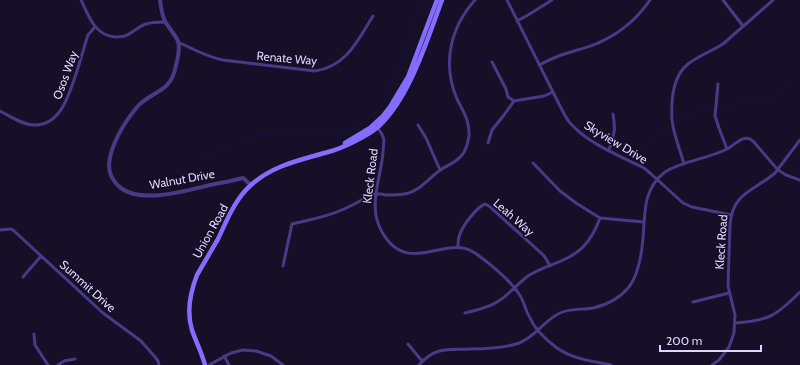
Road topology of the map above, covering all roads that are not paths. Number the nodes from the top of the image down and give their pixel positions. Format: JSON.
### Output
{"nodes":[{"id":1,"x":81,"y":0,"type":"edge"},
{"id":2,"x":160,"y":0,"type":"edge"},
{"id":3,"x":437,"y":0,"type":"edge"},
{"id":4,"x":442,"y":0,"type":"edge"},
{"id":5,"x":475,"y":0,"type":"edge"},
{"id":6,"x":507,"y":0,"type":"edge"},
{"id":7,"x":552,"y":0,"type":"edge"},
{"id":8,"x":650,"y":0,"type":"edge"},
{"id":9,"x":723,"y":0,"type":"edge"},
{"id":10,"x":773,"y":0,"type":"edge"},
{"id":11,"x":373,"y":16,"type":"dead end"},
{"id":12,"x":517,"y":21,"type":"junction"},
{"id":13,"x":165,"y":22,"type":"junction"},
{"id":14,"x":743,"y":26,"type":"junction"},
{"id":15,"x":95,"y":27,"type":"junction"},
{"id":16,"x":178,"y":42,"type":"junction"},
{"id":17,"x":492,"y":62,"type":"dead end"},
{"id":18,"x":539,"y":64,"type":"junction"},
{"id":19,"x":718,"y":84,"type":"dead end"},
{"id":20,"x":553,"y":92,"type":"junction"},
{"id":21,"x":514,"y":101,"type":"junction"},
{"id":22,"x":0,"y":111,"type":"edge"},
{"id":23,"x":613,"y":114,"type":"dead end"},
{"id":24,"x":418,"y":124,"type":"dead end"},
{"id":25,"x":376,"y":126,"type":"junction"},
{"id":26,"x":800,"y":140,"type":"edge"},
{"id":27,"x":488,"y":143,"type":"dead end"},
{"id":28,"x":727,"y":149,"type":"junction"},
{"id":29,"x":609,"y":150,"type":"junction"},
{"id":30,"x":533,"y":164,"type":"dead end"},
{"id":31,"x":684,"y":164,"type":"junction"},
{"id":32,"x":440,"y":170,"type":"junction"},
{"id":33,"x":778,"y":170,"type":"junction"},
{"id":34,"x":657,"y":179,"type":"junction"},
{"id":35,"x":800,"y":180,"type":"edge"},
{"id":36,"x":251,"y":185,"type":"junction"},
{"id":37,"x":375,"y":194,"type":"junction"},
{"id":38,"x":731,"y":215,"type":"junction"},
{"id":39,"x":600,"y":218,"type":"junction"},
{"id":40,"x":644,"y":222,"type":"junction"},
{"id":41,"x":0,"y":230,"type":"edge"},
{"id":42,"x":458,"y":247,"type":"junction"},
{"id":43,"x":41,"y":256,"type":"junction"},
{"id":44,"x":284,"y":266,"type":"dead end"},
{"id":45,"x":550,"y":266,"type":"junction"},
{"id":46,"x":23,"y":277,"type":"dead end"},
{"id":47,"x":514,"y":288,"type":"junction"},
{"id":48,"x":800,"y":292,"type":"edge"},
{"id":49,"x":729,"y":293,"type":"junction"},
{"id":50,"x":693,"y":302,"type":"dead end"},
{"id":51,"x":465,"y":314,"type":"dead end"},
{"id":52,"x":735,"y":323,"type":"junction"},
{"id":53,"x":539,"y":331,"type":"junction"},
{"id":54,"x":34,"y":334,"type":"dead end"},
{"id":55,"x":408,"y":344,"type":"dead end"},
{"id":56,"x":224,"y":356,"type":"junction"},
{"id":57,"x":75,"y":359,"type":"dead end"},
{"id":58,"x":422,"y":361,"type":"junction"},
{"id":59,"x":48,"y":365,"type":"edge"},
{"id":60,"x":58,"y":365,"type":"edge"},
{"id":61,"x":158,"y":365,"type":"edge"},
{"id":62,"x":205,"y":365,"type":"edge"},
{"id":63,"x":209,"y":365,"type":"edge"},
{"id":64,"x":229,"y":365,"type":"edge"},
{"id":65,"x":283,"y":365,"type":"edge"},
{"id":66,"x":418,"y":365,"type":"edge"},
{"id":67,"x":611,"y":365,"type":"edge"},
{"id":68,"x":712,"y":365,"type":"edge"}],
"edges":[{"from":1,"to":15,"type":"street"},
{"from":2,"to":13,"type":"street"},
{"from":3,"to":25,"type":"main road","name":"Union Road"},
{"from":4,"to":25,"type":"main road","name":"Union Road"},
{"from":5,"to":32,"type":"street"},
{"from":6,"to":12,"type":"street","name":"Skyview Drive"},
{"from":7,"to":12,"type":"street"},
{"from":8,"to":18,"type":"street"},
{"from":9,"to":14,"type":"street"},
{"from":10,"to":14,"type":"street"},
{"from":11,"to":16,"type":"street","name":"Renate Way"},
{"from":12,"to":18,"type":"street","name":"Skyview Drive"},
{"from":13,"to":15,"type":"street"},
{"from":13,"to":16,"type":"street"},
{"from":14,"to":31,"type":"street"},
{"from":15,"to":22,"type":"street","name":"Osos Way"},
{"from":16,"to":36,"type":"street","name":"Walnut Drive"},
{"from":17,"to":21,"type":"street"},
{"from":18,"to":20,"type":"street","name":"Skyview Drive"},
{"from":19,"to":28,"type":"street"},
{"from":20,"to":21,"type":"street"},
{"from":20,"to":29,"type":"street","name":"Skyview Drive"},
{"from":21,"to":27,"type":"street"},
{"from":23,"to":29,"type":"street"},
{"from":24,"to":32,"type":"street"},
{"from":25,"to":36,"type":"main road","name":"Union Road"},
{"from":25,"to":37,"type":"street","name":"Kleck Road"},
{"from":26,"to":33,"type":"street","name":"Kleck Road"},
{"from":28,"to":31,"type":"street"},
{"from":28,"to":33,"type":"street"},
{"from":29,"to":34,"type":"street","name":"Skyview Drive"},
{"from":30,"to":39,"type":"street"},
{"from":31,"to":34,"type":"street"},
{"from":32,"to":37,"type":"street"},
{"from":33,"to":35,"type":"street"},
{"from":33,"to":38,"type":"street","name":"Kleck Road"},
{"from":34,"to":38,"type":"street","name":"Skyview Drive"},
{"from":34,"to":40,"type":"street"},
{"from":36,"to":62,"type":"main road","name":"Union Road"},
{"from":37,"to":42,"type":"street","name":"Kleck Road"},
{"from":37,"to":44,"type":"street"},
{"from":38,"to":49,"type":"street","name":"Kleck Road"},
{"from":39,"to":40,"type":"street"},
{"from":39,"to":45,"type":"street"},
{"from":40,"to":53,"type":"street"},
{"from":41,"to":43,"type":"street","name":"Summit Drive"},
{"from":42,"to":45,"type":"street","name":"Leah Way"},
{"from":42,"to":47,"type":"street"},
{"from":43,"to":46,"type":"street"},
{"from":43,"to":61,"type":"street","name":"Summit Drive"},
{"from":45,"to":47,"type":"street"},
{"from":47,"to":51,"type":"street"},
{"from":47,"to":53,"type":"street"},
{"from":48,"to":52,"type":"street"},
{"from":49,"to":50,"type":"street"},
{"from":49,"to":52,"type":"street","name":"Kleck Road"},
{"from":52,"to":68,"type":"street","name":"Kleck Road"},
{"from":53,"to":58,"type":"street"},
{"from":53,"to":67,"type":"street"},
{"from":54,"to":59,"type":"street"},
{"from":55,"to":58,"type":"street"},
{"from":56,"to":63,"type":"street"},
{"from":56,"to":64,"type":"street"},
{"from":56,"to":65,"type":"street"},
{"from":57,"to":60,"type":"street"},
{"from":58,"to":66,"type":"street"}]}
